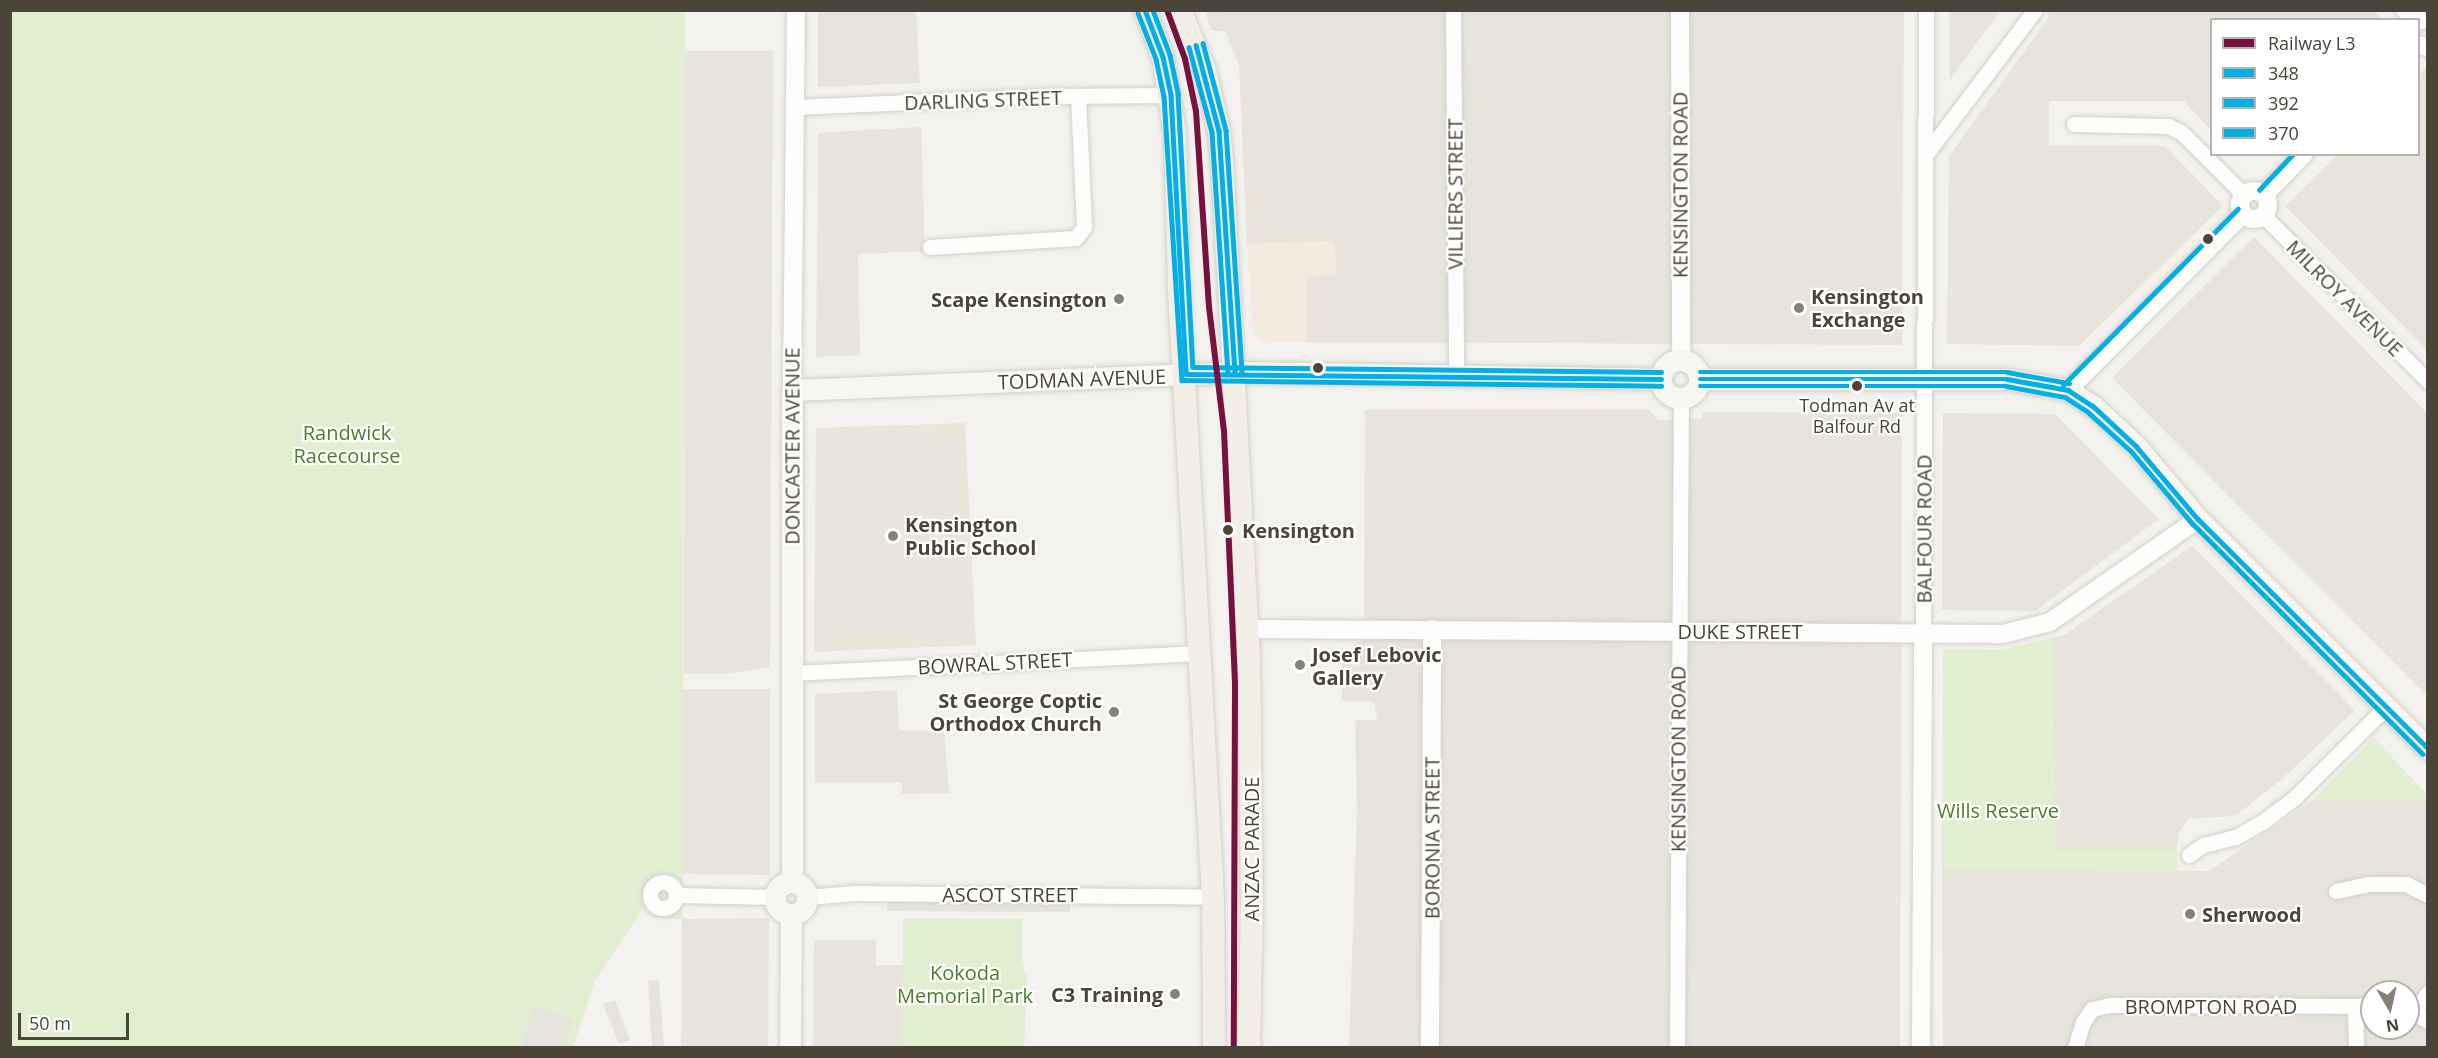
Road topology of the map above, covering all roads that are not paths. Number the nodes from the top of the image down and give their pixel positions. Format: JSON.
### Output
{"nodes":[{"id":1,"x":796,"y":10,"type":"edge"},
{"id":2,"x":1145,"y":10,"type":"edge"},
{"id":3,"x":1180,"y":10,"type":"edge"},
{"id":4,"x":1453,"y":10,"type":"edge"},
{"id":5,"x":1680,"y":10,"type":"edge"},
{"id":6,"x":1926,"y":10,"type":"edge"},
{"id":7,"x":2036,"y":10,"type":"edge"},
{"id":8,"x":1171,"y":95,"type":"junction"},
{"id":9,"x":1078,"y":97,"type":"junction"},
{"id":10,"x":795,"y":107,"type":"junction"},
{"id":11,"x":2074,"y":124,"type":"dead end"},
{"id":12,"x":1926,"y":154,"type":"junction"},
{"id":13,"x":2302,"y":156,"type":"edge"},
{"id":14,"x":2244,"y":195,"type":"junction"},
{"id":15,"x":2264,"y":195,"type":"junction"},
{"id":16,"x":2243,"y":214,"type":"junction"},
{"id":17,"x":2263,"y":215,"type":"junction"},
{"id":18,"x":930,"y":247,"type":"dead end"},
{"id":19,"x":1681,"y":359,"type":"junction"},
{"id":20,"x":1235,"y":372,"type":"junction"},
{"id":21,"x":1186,"y":374,"type":"junction"},
{"id":22,"x":1456,"y":377,"type":"junction"},
{"id":23,"x":1661,"y":379,"type":"junction"},
{"id":24,"x":1700,"y":379,"type":"junction"},
{"id":25,"x":1924,"y":379,"type":"junction"},
{"id":26,"x":2427,"y":381,"type":"edge"},
{"id":27,"x":792,"y":390,"type":"junction"},
{"id":28,"x":2068,"y":390,"type":"junction"},
{"id":29,"x":1681,"y":398,"type":"junction"},
{"id":30,"x":2198,"y":519,"type":"junction"},
{"id":31,"x":1247,"y":629,"type":"junction"},
{"id":32,"x":1432,"y":629,"type":"junction"},
{"id":33,"x":1679,"y":630,"type":"junction"},
{"id":34,"x":1923,"y":632,"type":"junction"},
{"id":35,"x":1198,"y":654,"type":"junction"},
{"id":36,"x":792,"y":673,"type":"junction"},
{"id":37,"x":2386,"y":707,"type":"junction"},
{"id":38,"x":2427,"y":749,"type":"edge"},
{"id":39,"x":2189,"y":855,"type":"dead end"},
{"id":40,"x":792,"y":882,"type":"junction"},
{"id":41,"x":2336,"y":891,"type":"dead end"},
{"id":42,"x":677,"y":895,"type":"dead end"},
{"id":43,"x":2427,"y":895,"type":"edge"},
{"id":44,"x":775,"y":897,"type":"junction"},
{"id":45,"x":807,"y":897,"type":"junction"},
{"id":46,"x":1213,"y":897,"type":"junction"},
{"id":47,"x":791,"y":914,"type":"junction"},
{"id":48,"x":2355,"y":1006,"type":"junction"},
{"id":49,"x":2360,"y":1006,"type":"edge"},
{"id":50,"x":790,"y":1047,"type":"edge"},
{"id":51,"x":1214,"y":1047,"type":"edge"},
{"id":52,"x":1249,"y":1047,"type":"edge"},
{"id":53,"x":1430,"y":1047,"type":"edge"},
{"id":54,"x":1677,"y":1047,"type":"edge"},
{"id":55,"x":1921,"y":1047,"type":"edge"},
{"id":56,"x":2076,"y":1047,"type":"edge"},
{"id":57,"x":2356,"y":1047,"type":"edge"}],
"edges":[{"from":1,"to":10,"type":"street","name":"DONCASTER AVENUE"},
{"from":2,"to":8,"type":"main road","name":"ANZAC PARADE"},
{"from":3,"to":20,"type":"main road","name":"ANZAC PARADE"},
{"from":4,"to":22,"type":"street","name":"VILLIERS STREET"},
{"from":5,"to":19,"type":"street","name":"KENSINGTON ROAD"},
{"from":6,"to":12,"type":"street","name":"BALFOUR ROAD"},
{"from":7,"to":12,"type":"street"},
{"from":8,"to":9,"type":"street","name":"DARLING STREET"},
{"from":8,"to":21,"type":"main road","name":"ANZAC PARADE"},
{"from":9,"to":10,"type":"street","name":"DARLING STREET"},
{"from":9,"to":18,"type":"street"},
{"from":10,"to":27,"type":"street","name":"DONCASTER AVENUE"},
{"from":11,"to":14,"type":"street"},
{"from":12,"to":25,"type":"street","name":"BALFOUR ROAD"},
{"from":13,"to":15,"type":"street"},
{"from":14,"to":15,"type":"street"},
{"from":14,"to":16,"type":"street"},
{"from":15,"to":17,"type":"street"},
{"from":16,"to":17,"type":"street"},
{"from":16,"to":28,"type":"street"},
{"from":17,"to":26,"type":"street","name":"MILROY AVENUE"},
{"from":19,"to":23,"type":"main road"},
{"from":19,"to":24,"type":"main road"},
{"from":20,"to":21,"type":"main road","name":"TODMAN AVENUE"},
{"from":20,"to":22,"type":"main road","name":"TODMAN AVENUE"},
{"from":20,"to":31,"type":"main road","name":"ANZAC PARADE"},
{"from":21,"to":27,"type":"main road","name":"TODMAN AVENUE"},
{"from":21,"to":35,"type":"main road","name":"ANZAC PARADE"},
{"from":22,"to":23,"type":"main road","name":"TODMAN AVENUE"},
{"from":23,"to":29,"type":"main road"},
{"from":24,"to":25,"type":"main road"},
{"from":24,"to":29,"type":"main road"},
{"from":25,"to":28,"type":"main road"},
{"from":25,"to":34,"type":"street","name":"BALFOUR ROAD"},
{"from":27,"to":36,"type":"main road","name":"DONCASTER AVENUE"},
{"from":28,"to":30,"type":"main road"},
{"from":29,"to":33,"type":"street","name":"KENSINGTON ROAD"},
{"from":30,"to":34,"type":"street","name":"DUKE STREET"},
{"from":30,"to":37,"type":"main road"},
{"from":31,"to":32,"type":"street","name":"DUKE STREET"},
{"from":31,"to":52,"type":"main road","name":"ANZAC PARADE"},
{"from":32,"to":33,"type":"street","name":"DUKE STREET"},
{"from":32,"to":53,"type":"street","name":"BORONIA STREET"},
{"from":33,"to":34,"type":"street","name":"DUKE STREET"},
{"from":33,"to":54,"type":"street","name":"KENSINGTON ROAD"},
{"from":34,"to":55,"type":"street","name":"BALFOUR ROAD"},
{"from":35,"to":36,"type":"street","name":"BOWRAL STREET"},
{"from":35,"to":46,"type":"main road","name":"ANZAC PARADE"},
{"from":36,"to":40,"type":"main road","name":"DONCASTER AVENUE"},
{"from":37,"to":38,"type":"main road"},
{"from":37,"to":39,"type":"street"},
{"from":40,"to":44,"type":"main road"},
{"from":40,"to":45,"type":"main road"},
{"from":41,"to":43,"type":"street"},
{"from":42,"to":44,"type":"street"},
{"from":44,"to":47,"type":"main road"},
{"from":45,"to":46,"type":"street","name":"ASCOT STREET"},
{"from":45,"to":47,"type":"main road"},
{"from":46,"to":51,"type":"main road","name":"ANZAC PARADE"},
{"from":47,"to":50,"type":"main road"},
{"from":48,"to":49,"type":"street","name":"BROMPTON ROAD"},
{"from":48,"to":56,"type":"street","name":"BROMPTON ROAD"},
{"from":48,"to":57,"type":"street"}]}
